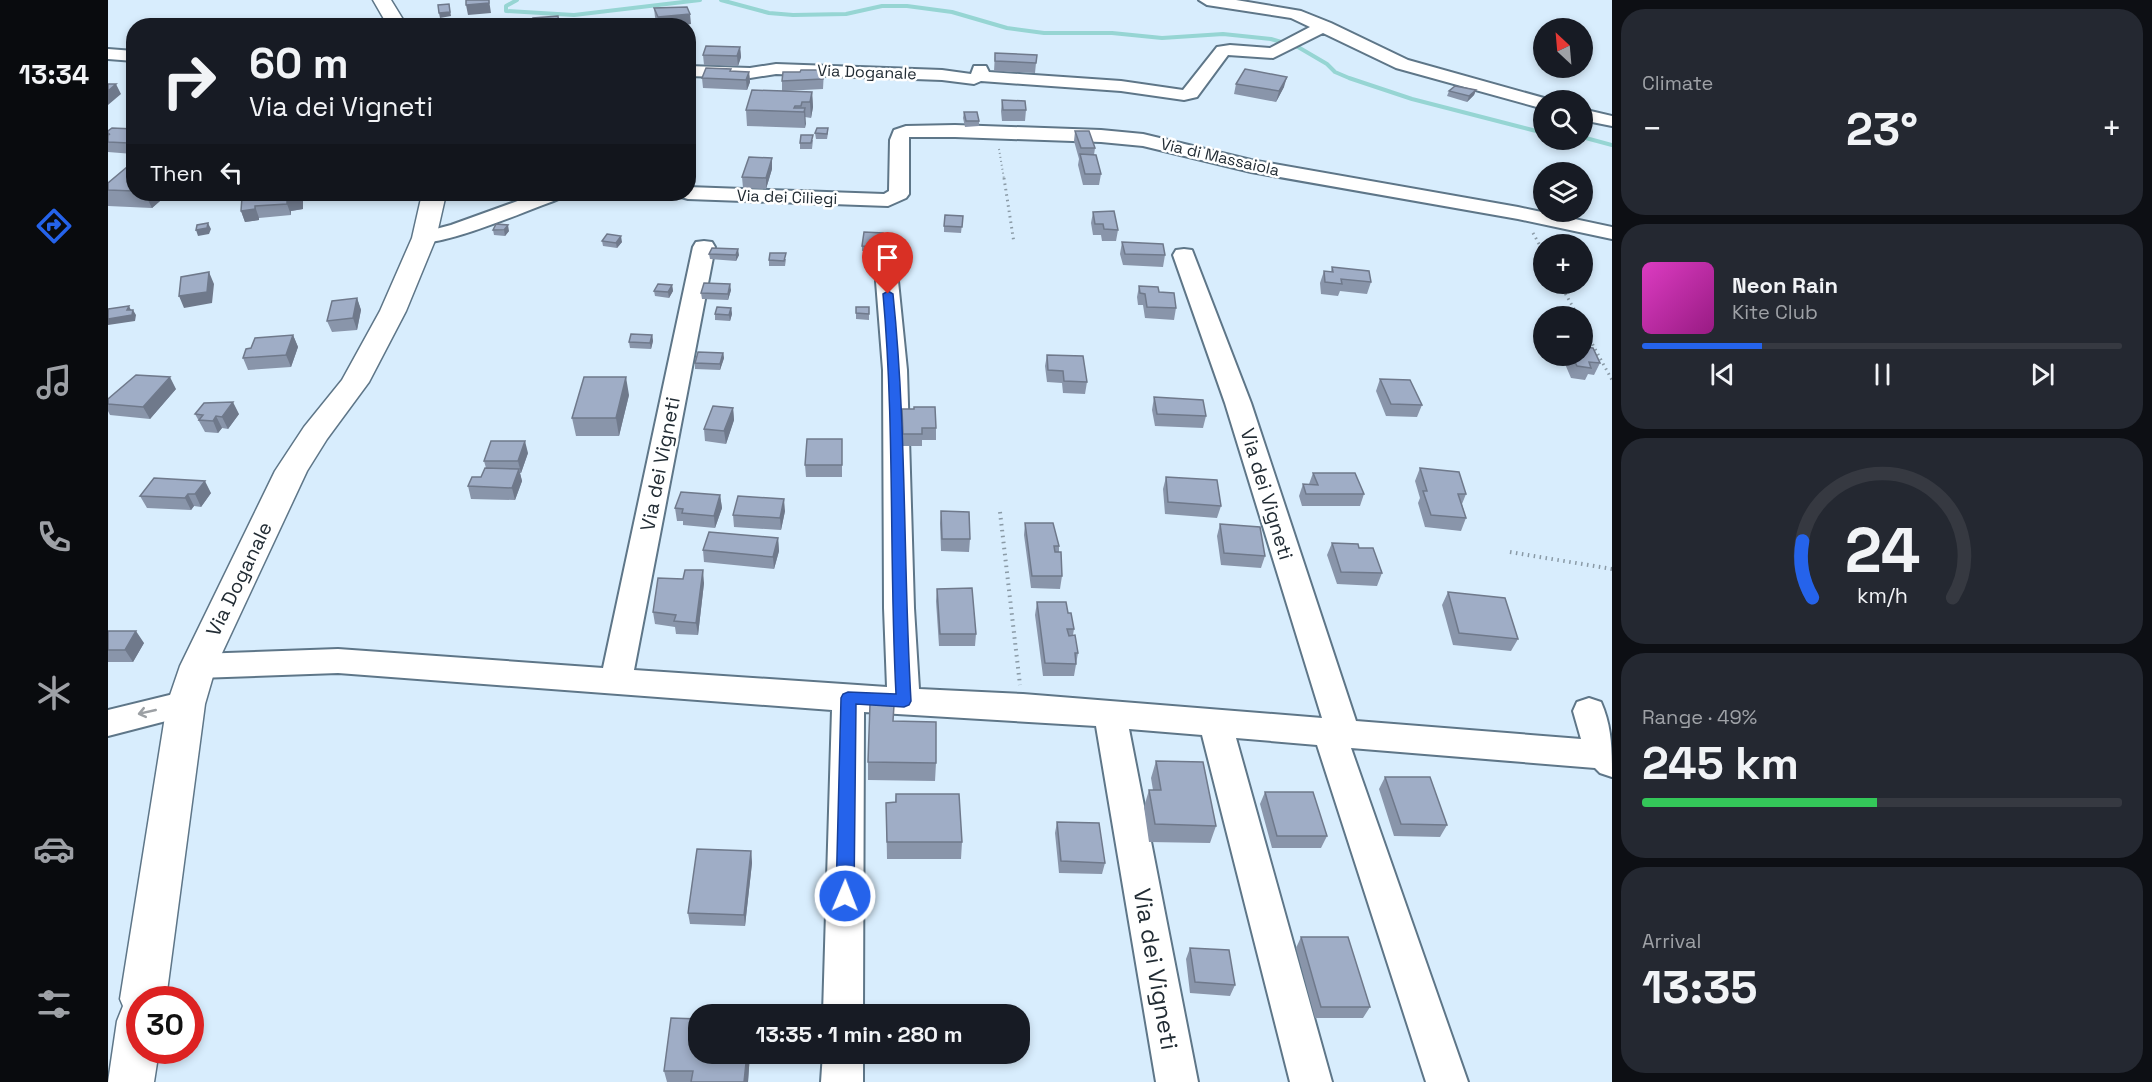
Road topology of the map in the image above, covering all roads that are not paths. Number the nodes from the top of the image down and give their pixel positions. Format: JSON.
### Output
{"nodes":[{"id":1,"x":382,"y":0,"type":"edge"},
{"id":2,"x":1207,"y":0,"type":"edge"},
{"id":3,"x":393,"y":18,"type":"edge"},
{"id":4,"x":1325,"y":26,"type":"junction"},
{"id":5,"x":108,"y":54,"type":"edge"},
{"id":6,"x":126,"y":55,"type":"edge"},
{"id":7,"x":696,"y":71,"type":"edge"},
{"id":8,"x":1533,"y":101,"type":"edge"},
{"id":9,"x":1593,"y":117,"type":"edge"},
{"id":10,"x":1612,"y":121,"type":"edge"},
{"id":11,"x":696,"y":193,"type":"edge"},
{"id":12,"x":432,"y":201,"type":"edge"},
{"id":13,"x":516,"y":201,"type":"edge"},
{"id":14,"x":535,"y":201,"type":"edge"},
{"id":15,"x":885,"y":201,"type":"joint"},
{"id":16,"x":1612,"y":233,"type":"edge"},
{"id":17,"x":424,"y":235,"type":"junction"},
{"id":18,"x":704,"y":247,"type":"dead end"},
{"id":19,"x":1184,"y":255,"type":"dead end"},
{"id":20,"x":887,"y":281,"type":"dead end"},
{"id":21,"x":198,"y":666,"type":"junction"},
{"id":22,"x":616,"y":681,"type":"junction"},
{"id":23,"x":848,"y":698,"type":"junction"},
{"id":24,"x":904,"y":701,"type":"junction"},
{"id":25,"x":186,"y":704,"type":"junction"},
{"id":26,"x":1589,"y":711,"type":"dead end"},
{"id":27,"x":1110,"y":714,"type":"junction"},
{"id":28,"x":108,"y":723,"type":"edge"},
{"id":29,"x":1216,"y":724,"type":"junction"},
{"id":30,"x":1337,"y":734,"type":"junction"},
{"id":31,"x":1607,"y":759,"type":"edge"},
{"id":32,"x":145,"y":986,"type":"edge"},
{"id":33,"x":843,"y":1004,"type":"edge"},
{"id":34,"x":133,"y":1064,"type":"edge"},
{"id":35,"x":843,"y":1064,"type":"edge"},
{"id":36,"x":130,"y":1082,"type":"edge"},
{"id":37,"x":842,"y":1082,"type":"edge"},
{"id":38,"x":1177,"y":1082,"type":"edge"},
{"id":39,"x":1311,"y":1082,"type":"edge"},
{"id":40,"x":1447,"y":1082,"type":"edge"}],
"edges":[{"from":1,"to":3,"type":"main road"},
{"from":2,"to":4,"type":"street"},
{"from":4,"to":7,"type":"street","name":"Via Doganale"},
{"from":4,"to":8,"type":"street"},
{"from":5,"to":6,"type":"street"},
{"from":9,"to":10,"type":"street"},
{"from":11,"to":15,"type":"street","name":"Via dei Ciliegi"},
{"from":12,"to":17,"type":"main road","name":"Via Doganale"},
{"from":13,"to":17,"type":"street"},
{"from":14,"to":17,"type":"street"},
{"from":15,"to":16,"type":"street","name":"Via di Massaiola"},
{"from":17,"to":21,"type":"main road","name":"Via Doganale"},
{"from":18,"to":22,"type":"street","name":"Via dei Vigneti"},
{"from":19,"to":30,"type":"street","name":"Via dei Vigneti"},
{"from":20,"to":24,"type":"street"},
{"from":21,"to":22,"type":"street"},
{"from":21,"to":25,"type":"main road","name":"Via Doganale"},
{"from":22,"to":23,"type":"street"},
{"from":23,"to":24,"type":"street"},
{"from":23,"to":33,"type":"street"},
{"from":24,"to":27,"type":"street"},
{"from":25,"to":28,"type":"street","one_way":true},
{"from":25,"to":32,"type":"main road","name":"Via Doganale"},
{"from":26,"to":31,"type":"street"},
{"from":27,"to":29,"type":"street"},
{"from":27,"to":38,"type":"street","name":"Via dei Vigneti"},
{"from":29,"to":30,"type":"street"},
{"from":29,"to":39,"type":"street"},
{"from":30,"to":31,"type":"street"},
{"from":30,"to":40,"type":"street","name":"Via dei Vigneti"},
{"from":34,"to":36,"type":"main road"},
{"from":35,"to":37,"type":"street"}]}
